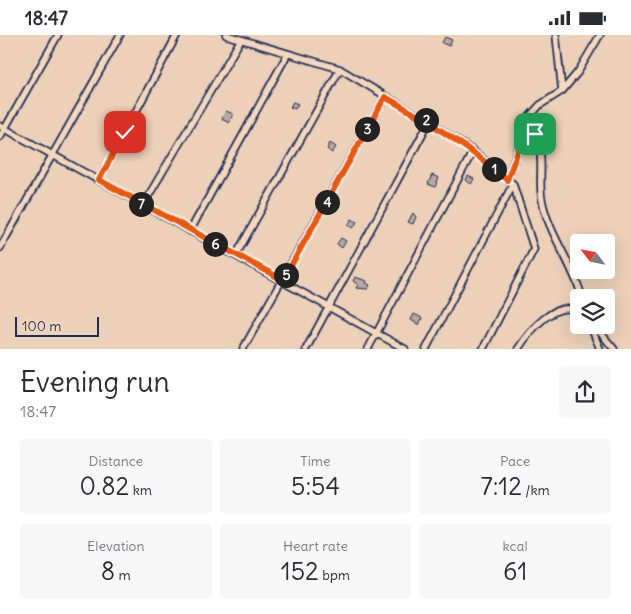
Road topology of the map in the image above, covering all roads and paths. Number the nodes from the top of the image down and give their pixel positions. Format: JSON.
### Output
{"nodes":[{"id":1,"x":58,"y":35,"type":"edge"},
{"id":2,"x":120,"y":35,"type":"edge"},
{"id":3,"x":177,"y":35,"type":"edge"},
{"id":4,"x":226,"y":35,"type":"edge"},
{"id":5,"x":556,"y":35,"type":"edge"},
{"id":6,"x":600,"y":35,"type":"edge"},
{"id":7,"x":240,"y":41,"type":"junction"},
{"id":8,"x":287,"y":55,"type":"junction"},
{"id":9,"x":340,"y":69,"type":"junction"},
{"id":10,"x":562,"y":91,"type":"junction"},
{"id":11,"x":385,"y":97,"type":"junction"},
{"id":12,"x":429,"y":121,"type":"junction"},
{"id":13,"x":2,"y":127,"type":"edge"},
{"id":14,"x":527,"y":127,"type":"junction"},
{"id":15,"x":0,"y":137,"type":"edge"},
{"id":16,"x":473,"y":151,"type":"junction"},
{"id":17,"x":52,"y":155,"type":"junction"},
{"id":18,"x":99,"y":180,"type":"junction"},
{"id":19,"x":507,"y":180,"type":"junction"},
{"id":20,"x":513,"y":185,"type":"junction"},
{"id":21,"x":143,"y":205,"type":"junction"},
{"id":22,"x":190,"y":231,"type":"junction"},
{"id":23,"x":0,"y":247,"type":"edge"},
{"id":24,"x":236,"y":255,"type":"junction"},
{"id":25,"x":283,"y":280,"type":"junction"},
{"id":26,"x":578,"y":289,"type":"edge"},
{"id":27,"x":329,"y":307,"type":"junction"},
{"id":28,"x":570,"y":309,"type":"edge"},
{"id":29,"x":377,"y":333,"type":"junction"},
{"id":30,"x":594,"y":334,"type":"edge"},
{"id":31,"x":602,"y":334,"type":"edge"},
{"id":32,"x":243,"y":349,"type":"edge"},
{"id":33,"x":306,"y":349,"type":"edge"},
{"id":34,"x":368,"y":349,"type":"edge"},
{"id":35,"x":405,"y":349,"type":"edge"},
{"id":36,"x":426,"y":349,"type":"edge"},
{"id":37,"x":483,"y":349,"type":"edge"},
{"id":38,"x":518,"y":349,"type":"edge"},
{"id":39,"x":600,"y":349,"type":"edge"},
{"id":40,"x":614,"y":349,"type":"edge"}],
"edges":[{"from":1,"to":13,"type":"street"},
{"from":2,"to":17,"type":"street"},
{"from":3,"to":18,"type":"street"},
{"from":4,"to":7,"type":"street"},
{"from":5,"to":10,"type":"street"},
{"from":6,"to":10,"type":"street"},
{"from":7,"to":8,"type":"street"},
{"from":7,"to":21,"type":"street"},
{"from":8,"to":9,"type":"street"},
{"from":8,"to":22,"type":"street"},
{"from":9,"to":11,"type":"street"},
{"from":9,"to":24,"type":"street"},
{"from":10,"to":14,"type":"street"},
{"from":11,"to":12,"type":"street"},
{"from":11,"to":25,"type":"street"},
{"from":12,"to":16,"type":"street"},
{"from":12,"to":27,"type":"street"},
{"from":13,"to":15,"type":"street"},
{"from":13,"to":17,"type":"street"},
{"from":14,"to":19,"type":"street"},
{"from":14,"to":26,"type":"street"},
{"from":16,"to":19,"type":"street"},
{"from":16,"to":29,"type":"street"},
{"from":17,"to":18,"type":"street"},
{"from":17,"to":23,"type":"street"},
{"from":18,"to":21,"type":"street"},
{"from":19,"to":20,"type":"street"},
{"from":20,"to":36,"type":"street"},
{"from":20,"to":37,"type":"street"},
{"from":21,"to":22,"type":"street"},
{"from":22,"to":24,"type":"street"},
{"from":24,"to":25,"type":"street"},
{"from":25,"to":27,"type":"street"},
{"from":25,"to":32,"type":"street"},
{"from":27,"to":29,"type":"street"},
{"from":27,"to":33,"type":"street"},
{"from":28,"to":38,"type":"street"},
{"from":29,"to":34,"type":"street"},
{"from":29,"to":35,"type":"street"},
{"from":30,"to":39,"type":"street"},
{"from":31,"to":40,"type":"street"}]}
